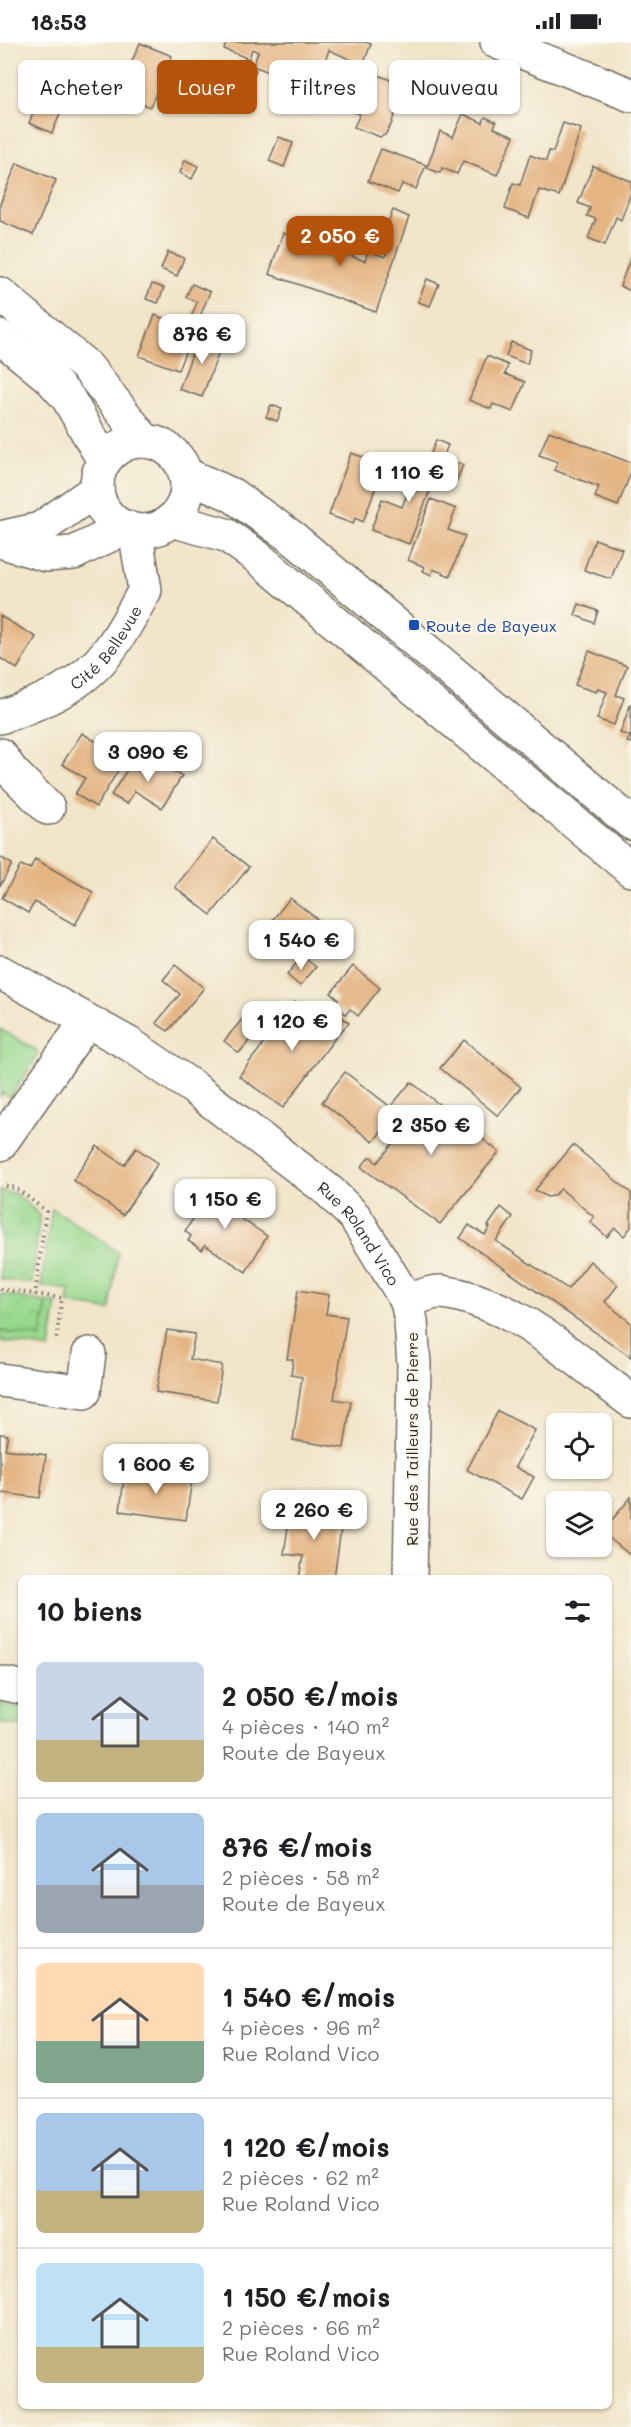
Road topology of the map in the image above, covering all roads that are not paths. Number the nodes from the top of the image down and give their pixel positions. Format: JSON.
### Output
{"nodes":[{"id":1,"x":497,"y":42,"type":"edge"},
{"id":2,"x":631,"y":95,"type":"edge"},
{"id":3,"x":0,"y":294,"type":"edge"},
{"id":4,"x":0,"y":337,"type":"edge"},
{"id":5,"x":145,"y":441,"type":"junction"},
{"id":6,"x":185,"y":474,"type":"junction"},
{"id":7,"x":100,"y":475,"type":"junction"},
{"id":8,"x":171,"y":520,"type":"junction"},
{"id":9,"x":130,"y":529,"type":"junction"},
{"id":10,"x":0,"y":540,"type":"edge"},
{"id":11,"x":0,"y":717,"type":"edge"},
{"id":12,"x":0,"y":755,"type":"edge"},
{"id":13,"x":48,"y":808,"type":"dead end"},
{"id":14,"x":631,"y":823,"type":"edge"},
{"id":15,"x":631,"y":870,"type":"edge"},
{"id":16,"x":0,"y":972,"type":"edge"},
{"id":17,"x":87,"y":1021,"type":"junction"},
{"id":18,"x":0,"y":1144,"type":"edge"},
{"id":19,"x":407,"y":1301,"type":"junction"},
{"id":20,"x":89,"y":1354,"type":"dead end"},
{"id":21,"x":0,"y":1380,"type":"edge"},
{"id":22,"x":631,"y":1401,"type":"edge"},
{"id":23,"x":410,"y":1575,"type":"edge"},
{"id":24,"x":0,"y":1683,"type":"edge"},
{"id":25,"x":18,"y":1686,"type":"edge"}],
"edges":[{"from":1,"to":2,"type":"street"},
{"from":3,"to":5,"type":"street"},
{"from":4,"to":7,"type":"street"},
{"from":5,"to":6,"type":"street"},
{"from":5,"to":7,"type":"street"},
{"from":6,"to":8,"type":"street"},
{"from":6,"to":14,"type":"street"},
{"from":7,"to":9,"type":"street"},
{"from":7,"to":10,"type":"street"},
{"from":8,"to":9,"type":"street"},
{"from":8,"to":15,"type":"street"},
{"from":9,"to":10,"type":"street"},
{"from":9,"to":11,"type":"street","name":"Cité Bellevue"},
{"from":12,"to":13,"type":"street"},
{"from":16,"to":17,"type":"street","name":"Rue Roland Vico"},
{"from":17,"to":18,"type":"street"},
{"from":17,"to":19,"type":"street","name":"Rue Roland Vico"},
{"from":19,"to":22,"type":"street","name":"Rue Roland Vico"},
{"from":19,"to":23,"type":"street","name":"Rue des Tailleurs de Pierre"},
{"from":20,"to":21,"type":"street"},
{"from":24,"to":25,"type":"street"}]}
